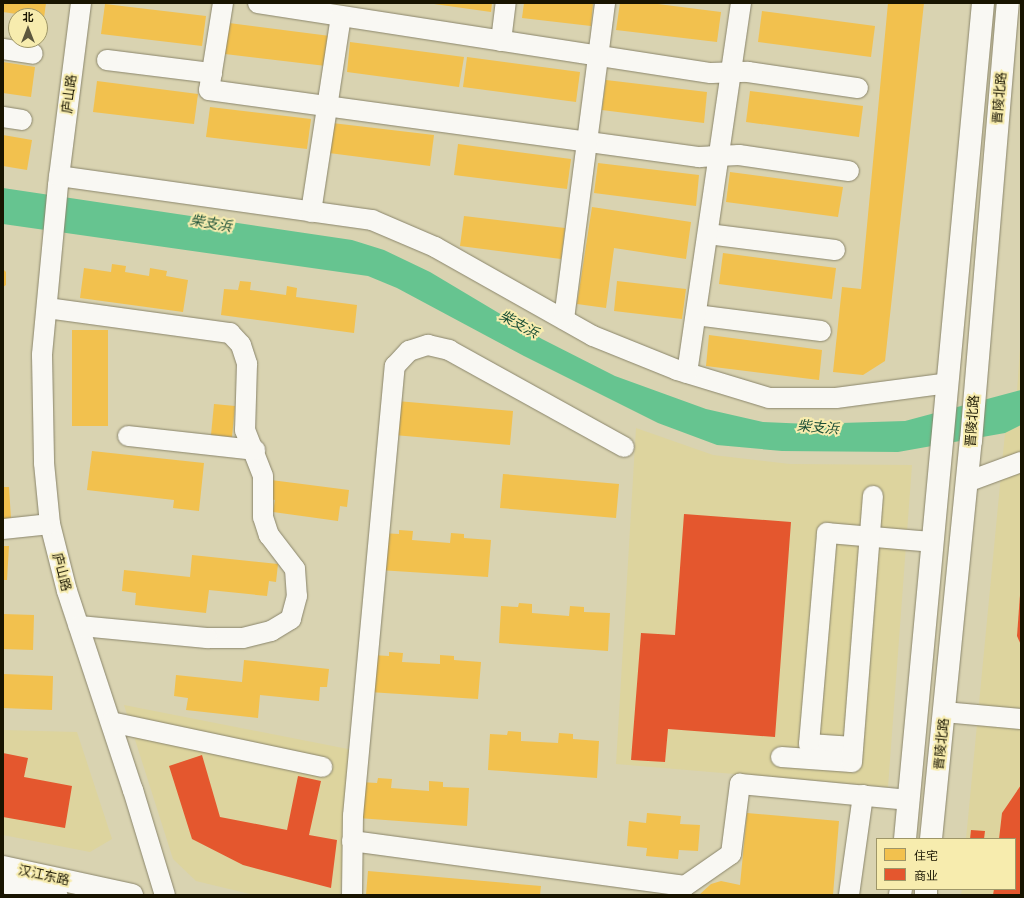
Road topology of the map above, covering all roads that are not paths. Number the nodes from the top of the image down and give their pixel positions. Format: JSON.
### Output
{"nodes":[{"id":1,"x":80,"y":3,"type":"edge"},
{"id":2,"x":223,"y":3,"type":"edge"},
{"id":3,"x":258,"y":3,"type":"edge"},
{"id":4,"x":506,"y":3,"type":"edge"},
{"id":5,"x":606,"y":3,"type":"edge"},
{"id":6,"x":741,"y":3,"type":"edge"},
{"id":7,"x":983,"y":3,"type":"edge"},
{"id":8,"x":1008,"y":3,"type":"edge"},
{"id":9,"x":341,"y":16,"type":"junction"},
{"id":10,"x":501,"y":40,"type":"junction"},
{"id":11,"x":3,"y":49,"type":"edge"},
{"id":12,"x":33,"y":54,"type":"dead end"},
{"id":13,"x":598,"y":55,"type":"junction"},
{"id":14,"x":107,"y":60,"type":"dead end"},
{"id":15,"x":731,"y":72,"type":"junction"},
{"id":16,"x":212,"y":73,"type":"junction"},
{"id":17,"x":858,"y":88,"type":"dead end"},
{"id":18,"x":327,"y":106,"type":"junction"},
{"id":19,"x":3,"y":117,"type":"edge"},
{"id":20,"x":22,"y":120,"type":"dead end"},
{"id":21,"x":587,"y":142,"type":"junction"},
{"id":22,"x":719,"y":156,"type":"junction"},
{"id":23,"x":849,"y":171,"type":"dead end"},
{"id":24,"x":59,"y":180,"type":"junction"},
{"id":25,"x":311,"y":212,"type":"junction"},
{"id":26,"x":708,"y":234,"type":"junction"},
{"id":27,"x":835,"y":250,"type":"dead end"},
{"id":28,"x":47,"y":308,"type":"junction"},
{"id":29,"x":696,"y":315,"type":"junction"},
{"id":30,"x":564,"y":319,"type":"junction"},
{"id":31,"x":821,"y":331,"type":"dead end"},
{"id":32,"x":687,"y":373,"type":"junction"},
{"id":33,"x":948,"y":383,"type":"junction"},
{"id":34,"x":128,"y":436,"type":"dead end"},
{"id":35,"x":624,"y":447,"type":"dead end"},
{"id":36,"x":255,"y":450,"type":"junction"},
{"id":37,"x":1021,"y":462,"type":"edge"},
{"id":38,"x":967,"y":482,"type":"junction"},
{"id":39,"x":874,"y":496,"type":"dead end"},
{"id":40,"x":50,"y":524,"type":"junction"},
{"id":41,"x":3,"y":529,"type":"edge"},
{"id":42,"x":870,"y":537,"type":"junction"},
{"id":43,"x":934,"y":542,"type":"junction"},
{"id":44,"x":79,"y":626,"type":"junction"},
{"id":45,"x":944,"y":712,"type":"junction"},
{"id":46,"x":1021,"y":719,"type":"edge"},
{"id":47,"x":111,"y":722,"type":"junction"},
{"id":48,"x":854,"y":748,"type":"junction"},
{"id":49,"x":781,"y":757,"type":"dead end"},
{"id":50,"x":322,"y":767,"type":"dead end"},
{"id":51,"x":863,"y":795,"type":"junction"},
{"id":52,"x":909,"y":800,"type":"junction"},
{"id":53,"x":905,"y":838,"type":"edge"},
{"id":54,"x":931,"y":838,"type":"edge"},
{"id":55,"x":352,"y":841,"type":"junction"},
{"id":56,"x":3,"y":867,"type":"edge"},
{"id":57,"x":3,"y":882,"type":"edge"},
{"id":58,"x":56,"y":895,"type":"edge"},
{"id":59,"x":132,"y":895,"type":"edge"},
{"id":60,"x":165,"y":895,"type":"edge"},
{"id":61,"x":352,"y":895,"type":"edge"},
{"id":62,"x":849,"y":895,"type":"edge"}],
"edges":[{"from":1,"to":24,"type":"street","name":"庐山路"},
{"from":2,"to":16,"type":"street"},
{"from":3,"to":9,"type":"street"},
{"from":4,"to":10,"type":"street"},
{"from":5,"to":13,"type":"street"},
{"from":6,"to":15,"type":"street"},
{"from":7,"to":33,"type":"main road","name":"晋陵北路"},
{"from":8,"to":38,"type":"main road","name":"晋陵北路"},
{"from":9,"to":10,"type":"street"},
{"from":9,"to":18,"type":"street"},
{"from":10,"to":13,"type":"street"},
{"from":11,"to":12,"type":"street"},
{"from":13,"to":15,"type":"street"},
{"from":13,"to":21,"type":"street"},
{"from":14,"to":16,"type":"street"},
{"from":15,"to":17,"type":"street"},
{"from":15,"to":22,"type":"street"},
{"from":16,"to":18,"type":"street"},
{"from":18,"to":21,"type":"street"},
{"from":18,"to":25,"type":"street"},
{"from":19,"to":20,"type":"street"},
{"from":21,"to":22,"type":"street"},
{"from":21,"to":30,"type":"street"},
{"from":22,"to":23,"type":"street"},
{"from":22,"to":26,"type":"street"},
{"from":24,"to":25,"type":"street"},
{"from":24,"to":28,"type":"street","name":"庐山路"},
{"from":25,"to":30,"type":"street"},
{"from":26,"to":27,"type":"street"},
{"from":26,"to":29,"type":"street"},
{"from":28,"to":36,"type":"street"},
{"from":28,"to":40,"type":"street","name":"庐山路"},
{"from":29,"to":31,"type":"street"},
{"from":29,"to":32,"type":"street"},
{"from":30,"to":32,"type":"street"},
{"from":32,"to":33,"type":"street"},
{"from":33,"to":43,"type":"main road","name":"晋陵北路"},
{"from":34,"to":36,"type":"street"},
{"from":35,"to":55,"type":"street"},
{"from":36,"to":44,"type":"street"},
{"from":37,"to":38,"type":"street"},
{"from":38,"to":45,"type":"main road","name":"晋陵北路"},
{"from":39,"to":42,"type":"street"},
{"from":40,"to":41,"type":"street"},
{"from":40,"to":44,"type":"street","name":"庐山路"},
{"from":42,"to":43,"type":"street"},
{"from":42,"to":48,"type":"street"},
{"from":42,"to":48,"type":"street"},
{"from":43,"to":52,"type":"main road","name":"晋陵北路"},
{"from":44,"to":47,"type":"street","name":"庐山路"},
{"from":45,"to":46,"type":"street"},
{"from":45,"to":54,"type":"main road","name":"晋陵北路"},
{"from":47,"to":50,"type":"street"},
{"from":47,"to":60,"type":"street","name":"庐山路"},
{"from":48,"to":49,"type":"street"},
{"from":51,"to":52,"type":"street"},
{"from":51,"to":55,"type":"street"},
{"from":51,"to":62,"type":"street"},
{"from":52,"to":53,"type":"main road","name":"晋陵北路"},
{"from":55,"to":61,"type":"street"},
{"from":56,"to":59,"type":"main road","name":"汉江东路"},
{"from":57,"to":58,"type":"main road","name":"汉江东路"}]}
